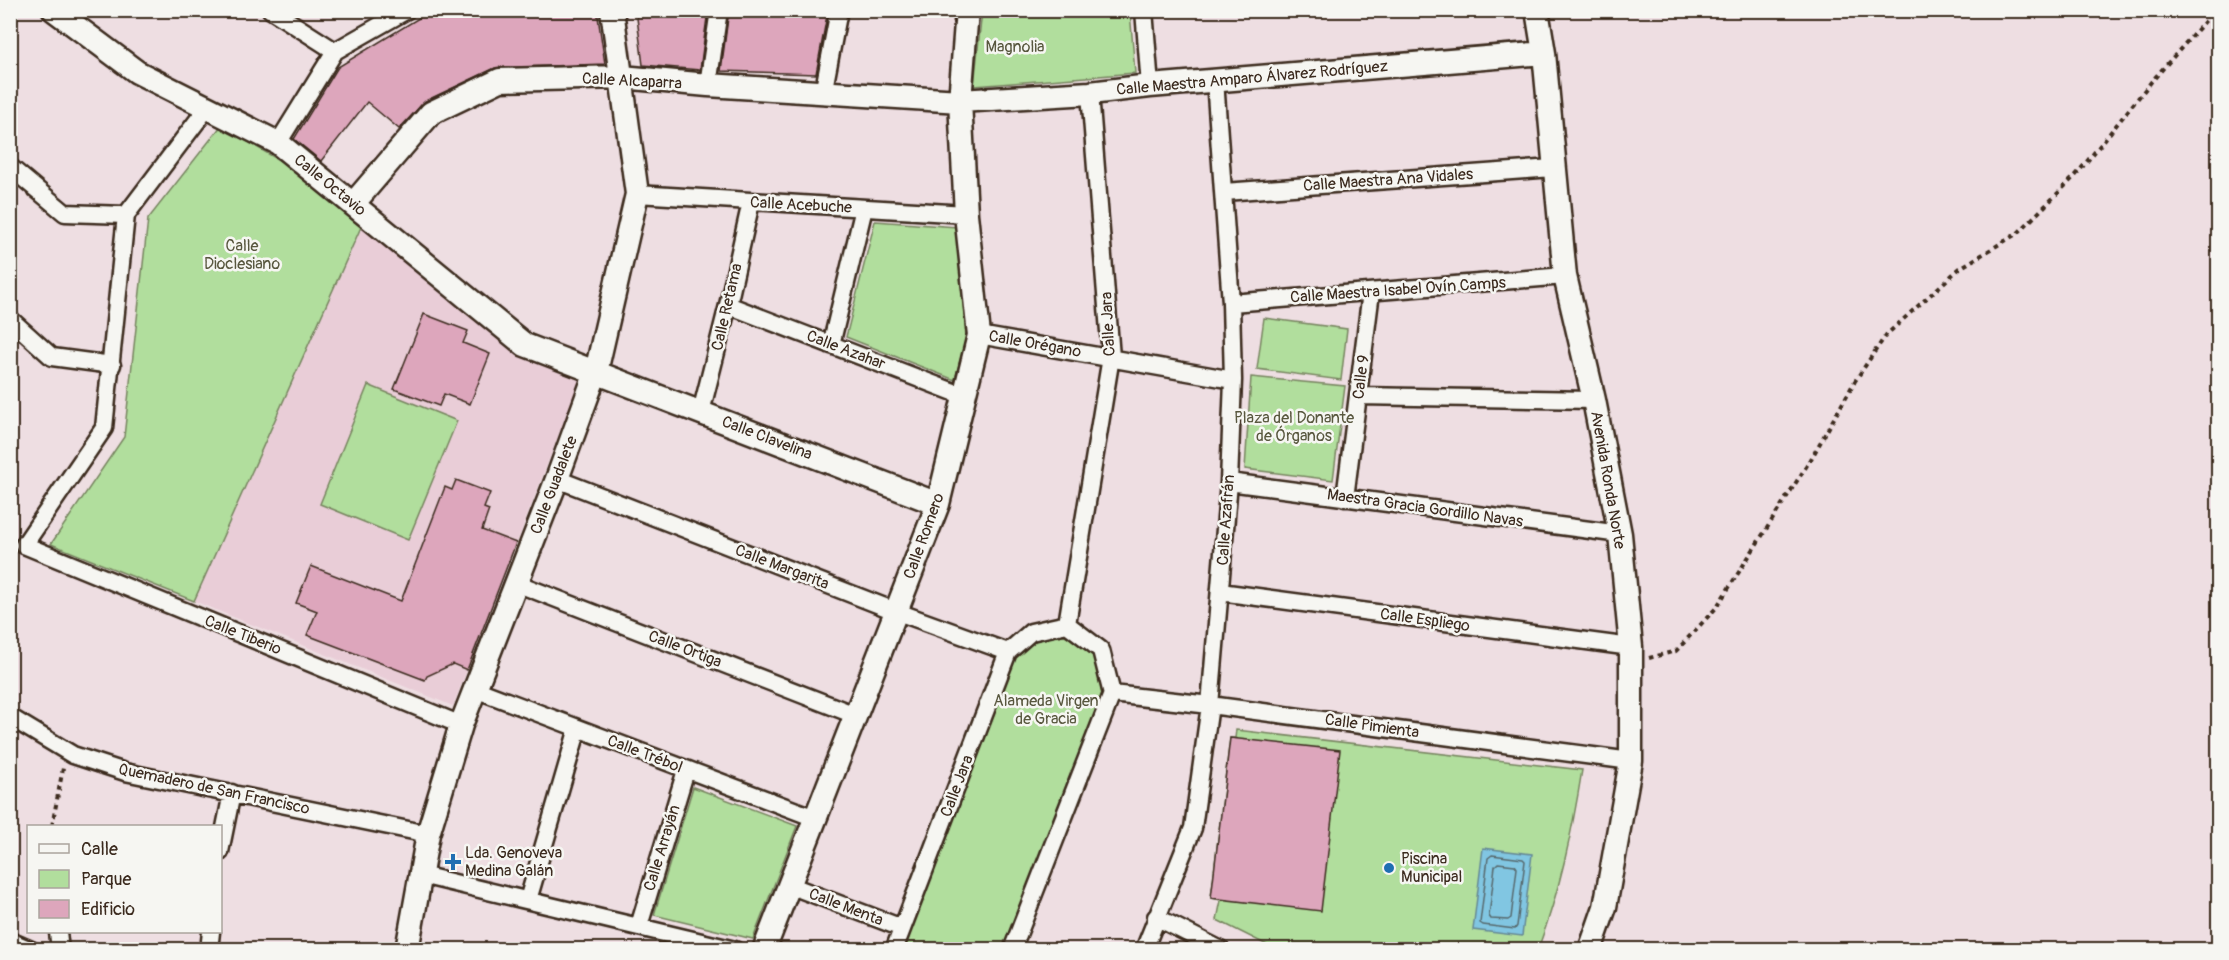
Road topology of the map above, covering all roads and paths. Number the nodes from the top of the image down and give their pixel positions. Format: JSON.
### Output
{"nodes":[{"id":1,"x":54,"y":10,"type":"edge"},
{"id":2,"x":272,"y":10,"type":"edge"},
{"id":3,"x":407,"y":10,"type":"edge"},
{"id":4,"x":612,"y":10,"type":"edge"},
{"id":5,"x":719,"y":10,"type":"edge"},
{"id":6,"x":839,"y":10,"type":"edge"},
{"id":7,"x":967,"y":10,"type":"edge"},
{"id":8,"x":1144,"y":10,"type":"edge"},
{"id":9,"x":1537,"y":10,"type":"edge"},
{"id":10,"x":2215,"y":10,"type":"edge"},
{"id":11,"x":335,"y":51,"type":"junction"},
{"id":12,"x":1544,"y":53,"type":"junction"},
{"id":13,"x":622,"y":77,"type":"junction"},
{"id":14,"x":1215,"y":80,"type":"junction"},
{"id":15,"x":708,"y":86,"type":"junction"},
{"id":16,"x":1150,"y":86,"type":"junction"},
{"id":17,"x":1090,"y":93,"type":"junction"},
{"id":18,"x":823,"y":94,"type":"junction"},
{"id":19,"x":960,"y":101,"type":"junction"},
{"id":20,"x":207,"y":108,"type":"junction"},
{"id":21,"x":278,"y":143,"type":"junction"},
{"id":22,"x":10,"y":167,"type":"edge"},
{"id":23,"x":1553,"y":168,"type":"junction"},
{"id":24,"x":1224,"y":192,"type":"junction"},
{"id":25,"x":637,"y":194,"type":"junction"},
{"id":26,"x":751,"y":202,"type":"junction"},
{"id":27,"x":353,"y":204,"type":"junction"},
{"id":28,"x":864,"y":208,"type":"junction"},
{"id":29,"x":966,"y":214,"type":"junction"},
{"id":30,"x":126,"y":215,"type":"junction"},
{"id":31,"x":1565,"y":276,"type":"junction"},
{"id":32,"x":1371,"y":292,"type":"junction"},
{"id":33,"x":1231,"y":303,"type":"junction"},
{"id":34,"x":728,"y":305,"type":"junction"},
{"id":35,"x":10,"y":319,"type":"edge"},
{"id":36,"x":979,"y":335,"type":"junction"},
{"id":37,"x":831,"y":345,"type":"junction"},
{"id":38,"x":1111,"y":357,"type":"junction"},
{"id":39,"x":112,"y":365,"type":"junction"},
{"id":40,"x":596,"y":372,"type":"junction"},
{"id":41,"x":1233,"y":380,"type":"junction"},
{"id":42,"x":964,"y":396,"type":"junction"},
{"id":43,"x":1358,"y":396,"type":"junction"},
{"id":44,"x":1594,"y":400,"type":"junction"},
{"id":45,"x":701,"y":412,"type":"junction"},
{"id":46,"x":557,"y":479,"type":"junction"},
{"id":47,"x":1229,"y":482,"type":"junction"},
{"id":48,"x":1346,"y":498,"type":"junction"},
{"id":49,"x":938,"y":504,"type":"junction"},
{"id":50,"x":1620,"y":534,"type":"junction"},
{"id":51,"x":516,"y":583,"type":"junction"},
{"id":52,"x":1220,"y":592,"type":"junction"},
{"id":53,"x":895,"y":611,"type":"junction"},
{"id":54,"x":1067,"y":624,"type":"junction"},
{"id":55,"x":1008,"y":652,"type":"junction"},
{"id":56,"x":1631,"y":655,"type":"junction"},
{"id":57,"x":475,"y":689,"type":"junction"},
{"id":58,"x":1112,"y":694,"type":"junction"},
{"id":59,"x":1210,"y":705,"type":"junction"},
{"id":60,"x":855,"y":715,"type":"junction"},
{"id":61,"x":10,"y":717,"type":"edge"},
{"id":62,"x":461,"y":724,"type":"junction"},
{"id":63,"x":578,"y":728,"type":"junction"},
{"id":64,"x":66,"y":751,"type":"junction"},
{"id":65,"x":1631,"y":761,"type":"junction"},
{"id":66,"x":686,"y":770,"type":"junction"},
{"id":67,"x":232,"y":793,"type":"junction"},
{"id":68,"x":815,"y":818,"type":"junction"},
{"id":69,"x":52,"y":825,"type":"edge"},
{"id":70,"x":428,"y":834,"type":"junction"},
{"id":71,"x":222,"y":842,"type":"edge"},
{"id":72,"x":421,"y":875,"type":"junction"},
{"id":73,"x":789,"y":885,"type":"junction"},
{"id":74,"x":528,"y":900,"type":"junction"},
{"id":75,"x":1156,"y":917,"type":"junction"},
{"id":76,"x":639,"y":927,"type":"junction"},
{"id":77,"x":902,"y":928,"type":"junction"},
{"id":78,"x":58,"y":933,"type":"edge"},
{"id":79,"x":211,"y":933,"type":"edge"},
{"id":80,"x":10,"y":941,"type":"edge"},
{"id":81,"x":31,"y":950,"type":"edge"},
{"id":82,"x":60,"y":950,"type":"edge"},
{"id":83,"x":209,"y":950,"type":"edge"},
{"id":84,"x":407,"y":950,"type":"edge"},
{"id":85,"x":735,"y":950,"type":"edge"},
{"id":86,"x":764,"y":950,"type":"edge"},
{"id":87,"x":894,"y":950,"type":"edge"},
{"id":88,"x":1012,"y":950,"type":"edge"},
{"id":89,"x":1143,"y":950,"type":"edge"},
{"id":90,"x":1221,"y":950,"type":"edge"},
{"id":91,"x":1590,"y":950,"type":"edge"}],
"edges":[{"from":1,"to":20,"type":"street","name":"Calle Octavio"},
{"from":2,"to":11,"type":"street"},
{"from":3,"to":11,"type":"street"},
{"from":4,"to":13,"type":"street","name":"Calle Guadalete"},
{"from":5,"to":15,"type":"street"},
{"from":6,"to":18,"type":"street"},
{"from":7,"to":19,"type":"street","name":"Calle Romero"},
{"from":8,"to":16,"type":"street"},
{"from":9,"to":12,"type":"street","name":"Avenida Ronda Norte"},
{"from":10,"to":56,"type":"path"},
{"from":11,"to":21,"type":"street"},
{"from":12,"to":14,"type":"street","name":"Calle Maestra Amparo Álvarez Rodríguez"},
{"from":12,"to":23,"type":"street","name":"Avenida Ronda Norte"},
{"from":13,"to":15,"type":"street","name":"Calle Alcaparra"},
{"from":13,"to":25,"type":"street","name":"Calle Guadalete"},
{"from":13,"to":27,"type":"street","name":"Calle Alcaparra"},
{"from":14,"to":16,"type":"street","name":"Calle Maestra Amparo Álvarez Rodríguez"},
{"from":14,"to":24,"type":"street","name":"Calle Azafrán"},
{"from":15,"to":18,"type":"street","name":"Calle Alcaparra"},
{"from":16,"to":17,"type":"street","name":"Calle Maestra Amparo Álvarez Rodríguez"},
{"from":17,"to":19,"type":"street","name":"Calle Maestra Amparo Álvarez Rodríguez"},
{"from":17,"to":38,"type":"street","name":"Calle Jara"},
{"from":18,"to":19,"type":"street","name":"Calle Alcaparra"},
{"from":19,"to":29,"type":"street","name":"Calle Romero"},
{"from":20,"to":21,"type":"street","name":"Calle Octavio"},
{"from":20,"to":30,"type":"street"},
{"from":21,"to":27,"type":"street","name":"Calle Octavio"},
{"from":22,"to":30,"type":"street"},
{"from":23,"to":24,"type":"street","name":"Calle Maestra Ana Vidales"},
{"from":23,"to":31,"type":"street","name":"Avenida Ronda Norte"},
{"from":24,"to":33,"type":"street","name":"Calle Azafrán"},
{"from":25,"to":26,"type":"street","name":"Calle Acebuche"},
{"from":25,"to":40,"type":"street","name":"Calle Guadalete"},
{"from":26,"to":28,"type":"street","name":"Calle Acebuche"},
{"from":26,"to":34,"type":"street","name":"Calle Retama"},
{"from":27,"to":40,"type":"street","name":"Calle Octavio"},
{"from":28,"to":29,"type":"street","name":"Calle Acebuche"},
{"from":28,"to":37,"type":"street"},
{"from":29,"to":36,"type":"street","name":"Calle Romero"},
{"from":30,"to":39,"type":"street"},
{"from":31,"to":32,"type":"street","name":"Calle Maestra Isabel Ovín Camps"},
{"from":31,"to":44,"type":"street","name":"Avenida Ronda Norte"},
{"from":32,"to":33,"type":"street","name":"Calle Maestra Isabel Ovín Camps"},
{"from":32,"to":43,"type":"street","name":"Calle 9"},
{"from":33,"to":41,"type":"street","name":"Calle Azafrán"},
{"from":34,"to":37,"type":"street","name":"Calle Azahar"},
{"from":34,"to":45,"type":"street","name":"Calle Retama"},
{"from":35,"to":39,"type":"street"},
{"from":36,"to":38,"type":"street","name":"Calle Orégano"},
{"from":36,"to":42,"type":"street","name":"Calle Romero"},
{"from":37,"to":42,"type":"street","name":"Calle Azahar"},
{"from":38,"to":41,"type":"street","name":"Calle Orégano"},
{"from":38,"to":54,"type":"street","name":"Calle Jara"},
{"from":39,"to":62,"type":"street","name":"Calle Tiberio"},
{"from":40,"to":45,"type":"street","name":"Calle Clavelina"},
{"from":40,"to":46,"type":"street","name":"Calle Guadalete"},
{"from":41,"to":47,"type":"street","name":"Calle Azafrán"},
{"from":42,"to":49,"type":"street","name":"Calle Romero"},
{"from":43,"to":44,"type":"street"},
{"from":43,"to":48,"type":"street","name":"Calle 9"},
{"from":44,"to":50,"type":"street","name":"Avenida Ronda Norte"},
{"from":45,"to":49,"type":"street","name":"Calle Clavelina"},
{"from":46,"to":51,"type":"street","name":"Calle Guadalete"},
{"from":46,"to":53,"type":"street","name":"Calle Margarita"},
{"from":47,"to":48,"type":"street","name":"Maestra Gracia Gordillo Navas"},
{"from":47,"to":52,"type":"street","name":"Calle Azafrán"},
{"from":48,"to":50,"type":"street","name":"Maestra Gracia Gordillo Navas"},
{"from":49,"to":53,"type":"street","name":"Calle Romero"},
{"from":50,"to":56,"type":"street","name":"Avenida Ronda Norte"},
{"from":51,"to":57,"type":"street","name":"Calle Guadalete"},
{"from":51,"to":60,"type":"street","name":"Calle Ortiga"},
{"from":52,"to":56,"type":"street","name":"Calle Espliego"},
{"from":52,"to":59,"type":"street","name":"Calle Azafrán"},
{"from":53,"to":55,"type":"street","name":"Calle Margarita"},
{"from":53,"to":60,"type":"street","name":"Calle Romero"},
{"from":54,"to":55,"type":"street","name":"Calle Jara"},
{"from":54,"to":58,"type":"street"},
{"from":55,"to":77,"type":"street","name":"Calle Jara"},
{"from":56,"to":65,"type":"street","name":"Avenida Ronda Norte"},
{"from":57,"to":62,"type":"street","name":"Calle Guadalete"},
{"from":57,"to":63,"type":"street","name":"Calle Trébol"},
{"from":58,"to":59,"type":"street","name":"Calle Pimienta"},
{"from":58,"to":88,"type":"street"},
{"from":59,"to":65,"type":"street","name":"Calle Pimienta"},
{"from":59,"to":75,"type":"street","name":"Calle Azafrán"},
{"from":60,"to":68,"type":"street","name":"Calle Romero"},
{"from":61,"to":64,"type":"street","name":"Quemadero de San Francisco"},
{"from":62,"to":70,"type":"street","name":"Calle Guadalete"},
{"from":63,"to":66,"type":"street","name":"Calle Trébol"},
{"from":63,"to":74,"type":"street"},
{"from":64,"to":67,"type":"street","name":"Quemadero de San Francisco"},
{"from":64,"to":69,"type":"path"},
{"from":65,"to":91,"type":"street","name":"Avenida Ronda Norte"},
{"from":66,"to":68,"type":"street","name":"Calle Trébol"},
{"from":66,"to":76,"type":"street","name":"Calle Arrayán"},
{"from":67,"to":70,"type":"street","name":"Quemadero de San Francisco"},
{"from":67,"to":71,"type":"street"},
{"from":68,"to":73,"type":"street","name":"Calle Romero"},
{"from":70,"to":72,"type":"street","name":"Calle Guadalete"},
{"from":72,"to":74,"type":"street"},
{"from":72,"to":84,"type":"street","name":"Calle Guadalete"},
{"from":73,"to":77,"type":"street","name":"Calle Menta"},
{"from":73,"to":86,"type":"street","name":"Calle Romero"},
{"from":74,"to":76,"type":"street"},
{"from":75,"to":89,"type":"street","name":"Calle Azafrán"},
{"from":75,"to":90,"type":"street"},
{"from":76,"to":85,"type":"street"},
{"from":77,"to":87,"type":"street","name":"Calle Jara"},
{"from":78,"to":82,"type":"street"},
{"from":79,"to":83,"type":"street"},
{"from":80,"to":81,"type":"street"}]}
